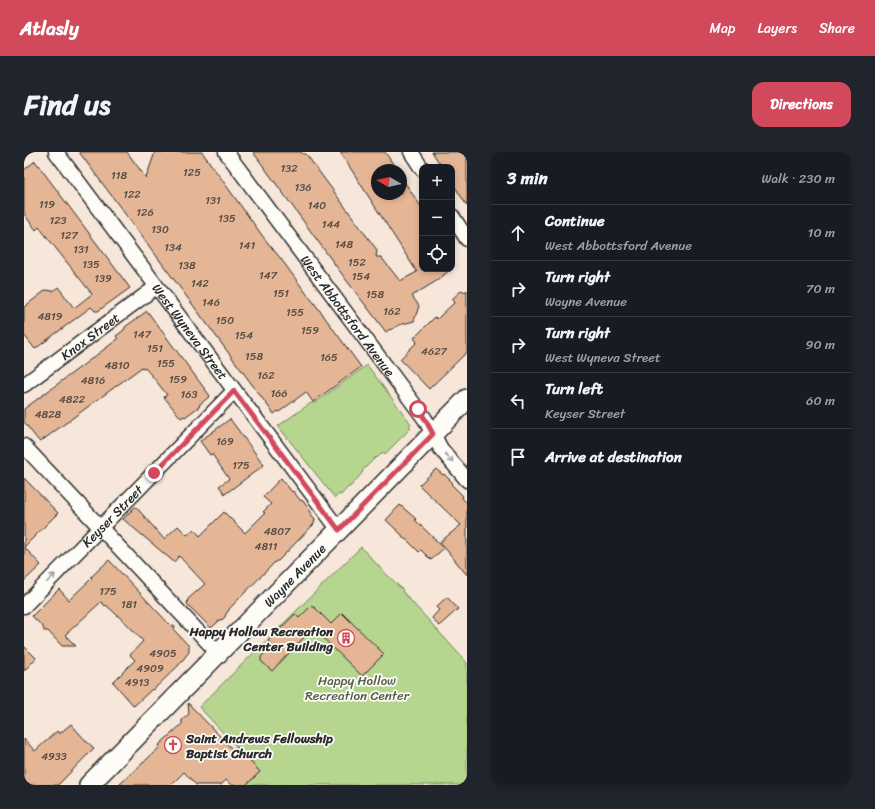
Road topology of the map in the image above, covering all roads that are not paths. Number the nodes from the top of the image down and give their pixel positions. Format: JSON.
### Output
{"nodes":[{"id":1,"x":56,"y":152,"type":"edge"},
{"id":2,"x":226,"y":152,"type":"edge"},
{"id":3,"x":411,"y":152,"type":"edge"},
{"id":4,"x":419,"y":165,"type":"edge"},
{"id":5,"x":455,"y":221,"type":"edge"},
{"id":6,"x":467,"y":239,"type":"edge"},
{"id":7,"x":156,"y":286,"type":"junction"},
{"id":8,"x":24,"y":386,"type":"edge"},
{"id":9,"x":234,"y":391,"type":"junction"},
{"id":10,"x":467,"y":400,"type":"edge"},
{"id":11,"x":433,"y":434,"type":"junction"},
{"id":12,"x":24,"y":446,"type":"edge"},
{"id":13,"x":467,"y":480,"type":"edge"},
{"id":14,"x":100,"y":527,"type":"junction"},
{"id":15,"x":339,"y":530,"type":"junction"},
{"id":16,"x":24,"y":606,"type":"edge"},
{"id":17,"x":218,"y":653,"type":"junction"},
{"id":18,"x":96,"y":782,"type":"edge"}],
"edges":[{"from":1,"to":7,"type":"street","name":"West Wyneva Street"},
{"from":2,"to":11,"type":"street","name":"West Abbottsford Avenue"},
{"from":3,"to":4,"type":"street"},
{"from":5,"to":6,"type":"street"},
{"from":7,"to":8,"type":"street","name":"Knox Street"},
{"from":7,"to":9,"type":"street","name":"West Wyneva Street"},
{"from":9,"to":14,"type":"street","name":"Keyser Street"},
{"from":9,"to":15,"type":"street","name":"West Wyneva Street"},
{"from":10,"to":11,"type":"main road","name":"Wayne Avenue"},
{"from":11,"to":13,"type":"street","name":"West Abbottsford Avenue","one_way":true},
{"from":11,"to":15,"type":"main road","name":"Wayne Avenue"},
{"from":12,"to":14,"type":"street"},
{"from":16,"to":14,"type":"street","name":"Keyser Street","one_way":true},
{"from":14,"to":17,"type":"street"},
{"from":15,"to":17,"type":"main road","name":"Wayne Avenue"},
{"from":17,"to":18,"type":"main road","name":"Wayne Avenue"}]}
